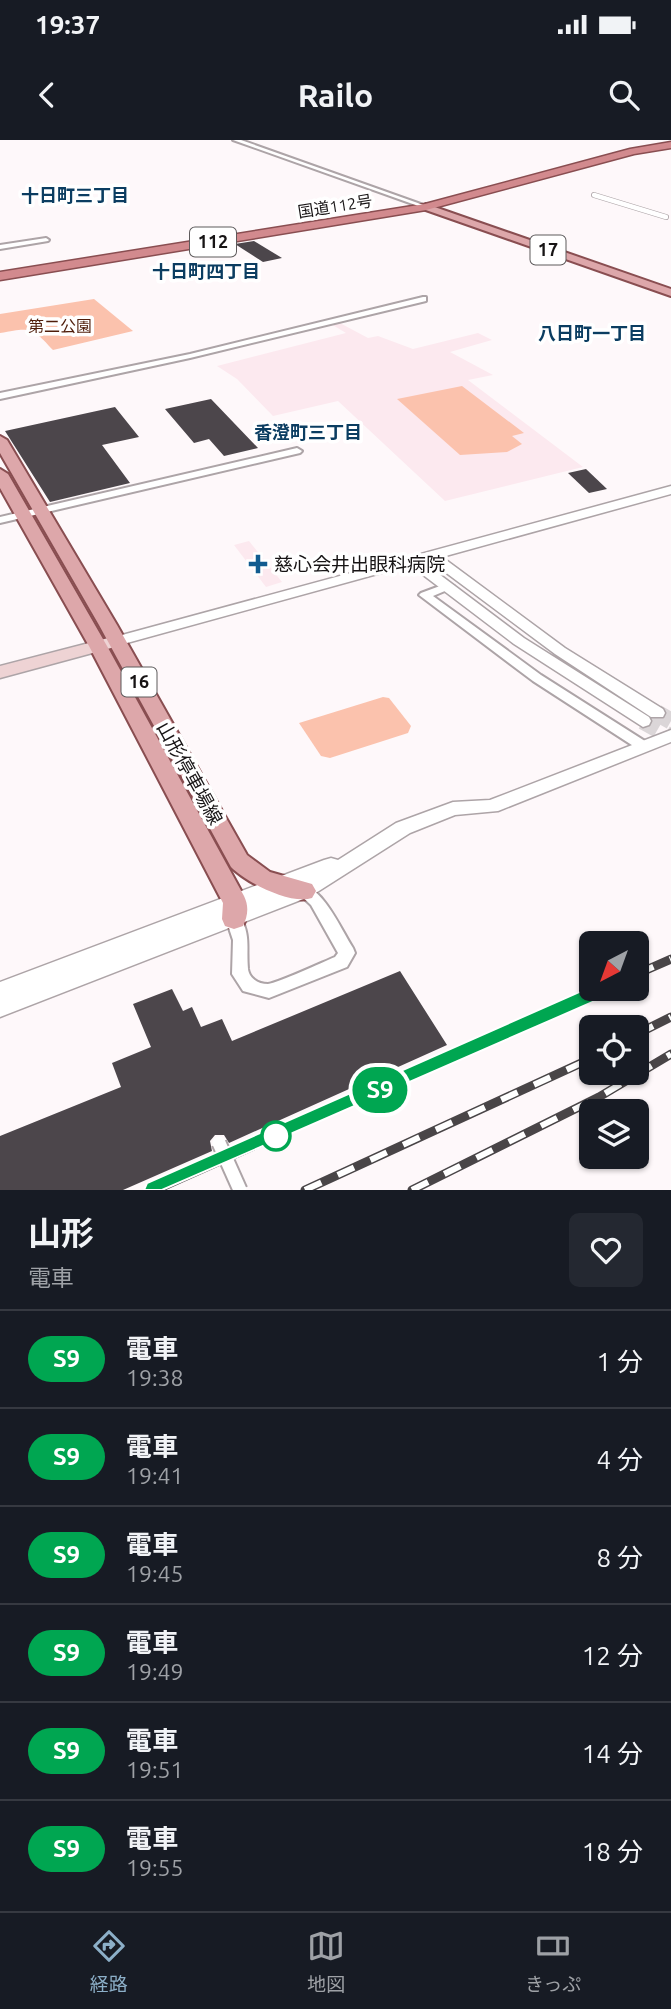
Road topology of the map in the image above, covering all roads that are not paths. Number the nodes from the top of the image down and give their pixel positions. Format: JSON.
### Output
{"nodes":[{"id":1,"x":236,"y":140,"type":"edge"},
{"id":2,"x":671,"y":145,"type":"edge"},
{"id":3,"x":594,"y":195,"type":"dead end"},
{"id":4,"x":426,"y":207,"type":"junction"},
{"id":5,"x":666,"y":217,"type":"dead end"},
{"id":6,"x":46,"y":240,"type":"dead end"},
{"id":7,"x":0,"y":247,"type":"edge"},
{"id":8,"x":0,"y":276,"type":"edge"},
{"id":9,"x":671,"y":293,"type":"edge"},
{"id":10,"x":423,"y":299,"type":"dead end"},
{"id":11,"x":0,"y":396,"type":"edge"},
{"id":12,"x":0,"y":440,"type":"edge"},
{"id":13,"x":297,"y":451,"type":"dead end"},
{"id":14,"x":0,"y":474,"type":"edge"},
{"id":15,"x":671,"y":490,"type":"edge"},
{"id":16,"x":32,"y":512,"type":"junction"},
{"id":17,"x":0,"y":520,"type":"edge"},
{"id":18,"x":433,"y":556,"type":"junction"},
{"id":19,"x":415,"y":562,"type":"junction"},
{"id":20,"x":448,"y":586,"type":"junction"},
{"id":21,"x":107,"y":643,"type":"junction"},
{"id":22,"x":0,"y":672,"type":"edge"},
{"id":23,"x":671,"y":736,"type":"edge"},
{"id":24,"x":643,"y":746,"type":"junction"},
{"id":25,"x":294,"y":887,"type":"junction"},
{"id":26,"x":234,"y":911,"type":"junction"},
{"id":27,"x":0,"y":991,"type":"edge"},
{"id":28,"x":0,"y":1008,"type":"edge"},
{"id":29,"x":219,"y":1143,"type":"dead end"},
{"id":30,"x":240,"y":1190,"type":"edge"}],
"edges":[{"from":1,"to":4,"type":"street"},
{"from":2,"to":4,"type":"highway","name":"国道112号","number":"112"},
{"from":3,"to":5,"type":"street"},
{"from":4,"to":8,"type":"highway","name":"国道112号","number":"112"},
{"from":4,"to":9,"type":"main road","number":"17"},
{"from":6,"to":7,"type":"street"},
{"from":10,"to":11,"type":"street"},
{"from":12,"to":16,"type":"main road","name":"山形停車場線","number":"16"},
{"from":13,"to":16,"type":"street"},
{"from":14,"to":16,"type":"main road","name":"山形停車場線","number":"16"},
{"from":15,"to":18,"type":"street"},
{"from":16,"to":17,"type":"street"},
{"from":16,"to":21,"type":"main road","name":"山形停車場線","number":"16"},
{"from":18,"to":19,"type":"street"},
{"from":18,"to":20,"type":"street"},
{"from":19,"to":20,"type":"street"},
{"from":19,"to":21,"type":"street"},
{"from":20,"to":24,"type":"street"},
{"from":21,"to":22,"type":"main road"},
{"from":21,"to":25,"type":"main road","name":"山形停車場線","number":"16"},
{"from":21,"to":26,"type":"main road","name":"山形停車場線","number":"16"},
{"from":23,"to":24,"type":"street"},
{"from":24,"to":25,"type":"street"},
{"from":25,"to":26,"type":"street"},
{"from":25,"to":26,"type":"street"},
{"from":26,"to":27,"type":"street"},
{"from":26,"to":28,"type":"street"},
{"from":29,"to":30,"type":"street","bridge":true}]}
